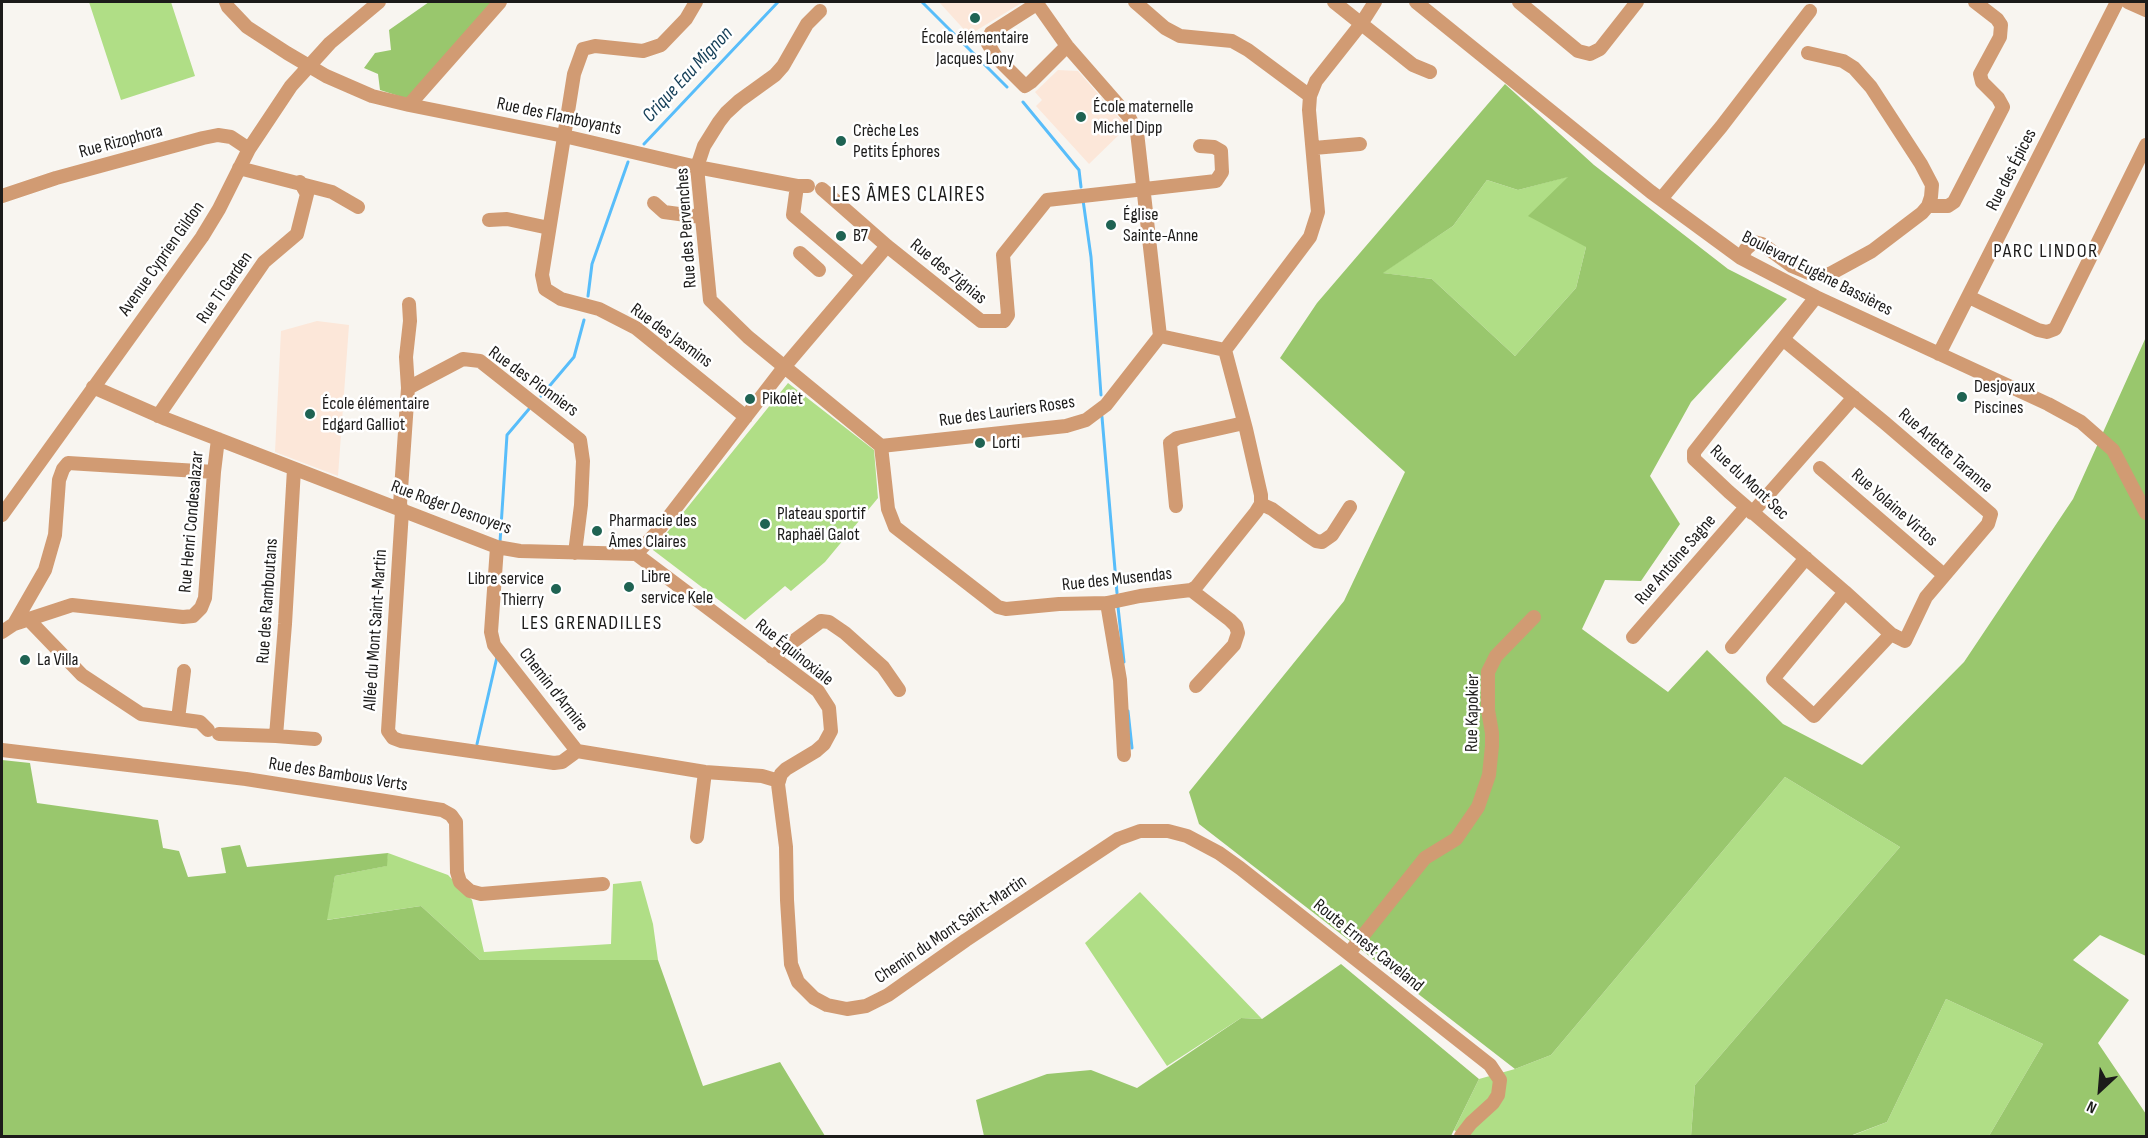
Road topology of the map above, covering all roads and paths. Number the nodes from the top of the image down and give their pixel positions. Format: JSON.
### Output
{"nodes":[{"id":1,"x":226,"y":2,"type":"edge"},
{"id":2,"x":379,"y":2,"type":"edge"},
{"id":3,"x":500,"y":2,"type":"edge"},
{"id":4,"x":696,"y":2,"type":"edge"},
{"id":5,"x":1037,"y":2,"type":"edge"},
{"id":6,"x":1134,"y":2,"type":"edge"},
{"id":7,"x":1334,"y":2,"type":"edge"},
{"id":8,"x":1375,"y":2,"type":"edge"},
{"id":9,"x":1416,"y":2,"type":"edge"},
{"id":10,"x":1518,"y":2,"type":"edge"},
{"id":11,"x":1637,"y":2,"type":"edge"},
{"id":12,"x":1975,"y":2,"type":"edge"},
{"id":13,"x":2117,"y":2,"type":"edge"},
{"id":14,"x":2128,"y":2,"type":"edge"},
{"id":15,"x":2146,"y":10,"type":"edge"},
{"id":16,"x":820,"y":11,"type":"dead end"},
{"id":17,"x":1810,"y":11,"type":"dead end"},
{"id":18,"x":1362,"y":24,"type":"junction"},
{"id":19,"x":1067,"y":46,"type":"junction"},
{"id":20,"x":1808,"y":53,"type":"dead end"},
{"id":21,"x":309,"y":66,"type":"junction"},
{"id":22,"x":1430,"y":72,"type":"dead end"},
{"id":23,"x":1310,"y":96,"type":"junction"},
{"id":24,"x":409,"y":105,"type":"junction"},
{"id":25,"x":564,"y":136,"type":"junction"},
{"id":26,"x":1360,"y":144,"type":"dead end"},
{"id":27,"x":2146,"y":145,"type":"edge"},
{"id":28,"x":1200,"y":146,"type":"dead end"},
{"id":29,"x":1314,"y":148,"type":"junction"},
{"id":30,"x":249,"y":149,"type":"junction"},
{"id":31,"x":697,"y":167,"type":"junction"},
{"id":32,"x":239,"y":168,"type":"junction"},
{"id":33,"x":300,"y":182,"type":"junction"},
{"id":34,"x":822,"y":189,"type":"dead end"},
{"id":35,"x":1145,"y":189,"type":"junction"},
{"id":36,"x":2,"y":196,"type":"edge"},
{"id":37,"x":1661,"y":199,"type":"junction"},
{"id":38,"x":654,"y":203,"type":"dead end"},
{"id":39,"x":1928,"y":206,"type":"junction"},
{"id":40,"x":358,"y":207,"type":"dead end"},
{"id":41,"x":701,"y":217,"type":"junction"},
{"id":42,"x":489,"y":220,"type":"dead end"},
{"id":43,"x":549,"y":228,"type":"junction"},
{"id":44,"x":824,"y":242,"type":"junction"},
{"id":45,"x":887,"y":246,"type":"junction"},
{"id":46,"x":1741,"y":258,"type":"junction"},
{"id":47,"x":809,"y":261,"type":"dead end"},
{"id":48,"x":862,"y":274,"type":"junction"},
{"id":49,"x":1816,"y":297,"type":"junction"},
{"id":50,"x":1969,"y":297,"type":"junction"},
{"id":51,"x":410,"y":304,"type":"dead end"},
{"id":52,"x":1160,"y":336,"type":"junction"},
{"id":53,"x":1784,"y":340,"type":"junction"},
{"id":54,"x":1225,"y":350,"type":"junction"},
{"id":55,"x":1939,"y":354,"type":"junction"},
{"id":56,"x":785,"y":366,"type":"junction"},
{"id":57,"x":93,"y":387,"type":"junction"},
{"id":58,"x":408,"y":388,"type":"junction"},
{"id":59,"x":1854,"y":397,"type":"junction"},
{"id":60,"x":158,"y":416,"type":"junction"},
{"id":61,"x":746,"y":417,"type":"junction"},
{"id":62,"x":1244,"y":423,"type":"junction"},
{"id":63,"x":218,"y":439,"type":"junction"},
{"id":64,"x":881,"y":446,"type":"junction"},
{"id":65,"x":1820,"y":468,"type":"dead end"},
{"id":66,"x":294,"y":469,"type":"junction"},
{"id":67,"x":214,"y":472,"type":"junction"},
{"id":68,"x":1261,"y":504,"type":"junction"},
{"id":69,"x":1176,"y":506,"type":"dead end"},
{"id":70,"x":1350,"y":507,"type":"dead end"},
{"id":71,"x":1749,"y":510,"type":"junction"},
{"id":72,"x":402,"y":511,"type":"junction"},
{"id":73,"x":2146,"y":513,"type":"edge"},
{"id":74,"x":2,"y":515,"type":"edge"},
{"id":75,"x":497,"y":547,"type":"junction"},
{"id":76,"x":575,"y":553,"type":"junction"},
{"id":77,"x":636,"y":554,"type":"junction"},
{"id":78,"x":1806,"y":558,"type":"junction"},
{"id":79,"x":1944,"y":575,"type":"junction"},
{"id":80,"x":1191,"y":590,"type":"junction"},
{"id":81,"x":1845,"y":592,"type":"junction"},
{"id":82,"x":1107,"y":603,"type":"junction"},
{"id":83,"x":1534,"y":617,"type":"dead end"},
{"id":84,"x":27,"y":619,"type":"junction"},
{"id":85,"x":14,"y":624,"type":"junction"},
{"id":86,"x":2,"y":632,"type":"edge"},
{"id":87,"x":1891,"y":634,"type":"junction"},
{"id":88,"x":1632,"y":637,"type":"dead end"},
{"id":89,"x":1905,"y":641,"type":"joint"},
{"id":90,"x":1732,"y":647,"type":"dead end"},
{"id":91,"x":772,"y":657,"type":"junction"},
{"id":92,"x":184,"y":671,"type":"dead end"},
{"id":93,"x":1196,"y":686,"type":"dead end"},
{"id":94,"x":899,"y":690,"type":"dead end"},
{"id":95,"x":178,"y":719,"type":"junction"},
{"id":96,"x":276,"y":736,"type":"junction"},
{"id":97,"x":315,"y":740,"type":"dead end"},
{"id":98,"x":2,"y":750,"type":"edge"},
{"id":99,"x":578,"y":751,"type":"junction"},
{"id":100,"x":1124,"y":755,"type":"dead end"},
{"id":101,"x":705,"y":772,"type":"junction"},
{"id":102,"x":779,"y":781,"type":"junction"},
{"id":103,"x":1140,"y":831,"type":"joint"},
{"id":104,"x":697,"y":837,"type":"dead end"},
{"id":105,"x":603,"y":884,"type":"dead end"},
{"id":106,"x":1349,"y":953,"type":"junction"},
{"id":107,"x":1461,"y":1137,"type":"edge"}],
"edges":[{"from":1,"to":21,"type":"street","name":"Rue des Flamboyants"},
{"from":2,"to":21,"type":"street","name":"Avenue Cyprien Gildon"},
{"from":3,"to":24,"type":"street"},
{"from":4,"to":25,"type":"street","name":"Rue des Jasmins"},
{"from":5,"to":19,"type":"street"},
{"from":5,"to":19,"type":"street"},
{"from":6,"to":23,"type":"street"},
{"from":7,"to":18,"type":"street"},
{"from":8,"to":18,"type":"street"},
{"from":9,"to":37,"type":"street","name":"Boulevard Eugène Bassières"},
{"from":10,"to":11,"type":"street"},
{"from":12,"to":39,"type":"street"},
{"from":13,"to":50,"type":"street","name":"Rue des Épices"},
{"from":14,"to":15,"type":"street"},
{"from":16,"to":31,"type":"street","name":"Rue des Pervenches"},
{"from":17,"to":37,"type":"street"},
{"from":18,"to":22,"type":"street"},
{"from":18,"to":23,"type":"street"},
{"from":19,"to":35,"type":"street"},
{"from":20,"to":39,"type":"street"},
{"from":21,"to":24,"type":"street","name":"Rue des Flamboyants"},
{"from":21,"to":30,"type":"street","name":"Avenue Cyprien Gildon"},
{"from":23,"to":29,"type":"street"},
{"from":24,"to":25,"type":"street","name":"Rue des Flamboyants"},
{"from":25,"to":31,"type":"street","name":"Rue des Flamboyants"},
{"from":25,"to":43,"type":"street","name":"Rue des Jasmins"},
{"from":26,"to":29,"type":"street"},
{"from":27,"to":50,"type":"street"},
{"from":28,"to":35,"type":"street"},
{"from":29,"to":54,"type":"street"},
{"from":30,"to":32,"type":"street","name":"Avenue Cyprien Gildon"},
{"from":30,"to":36,"type":"street","name":"Rue Rizophora"},
{"from":31,"to":41,"type":"street","name":"Rue des Pervenches"},
{"from":31,"to":44,"type":"street","name":"Rue des Flamboyants"},
{"from":32,"to":33,"type":"street"},
{"from":32,"to":57,"type":"street","name":"Avenue Cyprien Gildon"},
{"from":33,"to":40,"type":"street"},
{"from":33,"to":60,"type":"street","name":"Rue Ti Garden"},
{"from":34,"to":45,"type":"street"},
{"from":35,"to":45,"type":"street","name":"Rue des Zignias"},
{"from":35,"to":52,"type":"street"},
{"from":37,"to":46,"type":"street","name":"Boulevard Eugène Bassières"},
{"from":38,"to":41,"type":"street"},
{"from":39,"to":46,"type":"street"},
{"from":41,"to":56,"type":"street","name":"Rue des Pervenches"},
{"from":42,"to":43,"type":"street"},
{"from":43,"to":61,"type":"street","name":"Rue des Jasmins"},
{"from":44,"to":47,"type":"street"},
{"from":44,"to":48,"type":"street"},
{"from":45,"to":48,"type":"street"},
{"from":46,"to":49,"type":"street","name":"Boulevard Eugène Bassières"},
{"from":48,"to":56,"type":"street"},
{"from":49,"to":53,"type":"street","name":"Rue du Mont Sec"},
{"from":49,"to":55,"type":"street","name":"Boulevard Eugène Bassières"},
{"from":50,"to":55,"type":"street","name":"Rue des Épices"},
{"from":51,"to":58,"type":"street"},
{"from":52,"to":54,"type":"street"},
{"from":52,"to":64,"type":"street","name":"Rue des Lauriers Roses"},
{"from":53,"to":59,"type":"street","name":"Rue Arlette Taranne"},
{"from":53,"to":71,"type":"street","name":"Rue du Mont Sec"},
{"from":54,"to":62,"type":"street"},
{"from":55,"to":73,"type":"street","name":"Boulevard Eugène Bassières"},
{"from":56,"to":61,"type":"street"},
{"from":56,"to":64,"type":"street","name":"Rue des Pervenches"},
{"from":57,"to":60,"type":"street","name":"Rue Roger Desnoyers"},
{"from":57,"to":74,"type":"street","name":"Avenue Cyprien Gildon"},
{"from":58,"to":72,"type":"street"},
{"from":58,"to":76,"type":"street","name":"Rue des Pionniers"},
{"from":59,"to":71,"type":"street","name":"Rue Antoine Sagne"},
{"from":59,"to":79,"type":"street","name":"Rue Arlette Taranne"},
{"from":60,"to":63,"type":"street","name":"Rue Roger Desnoyers"},
{"from":61,"to":77,"type":"street"},
{"from":62,"to":68,"type":"street"},
{"from":62,"to":69,"type":"street"},
{"from":63,"to":66,"type":"street","name":"Rue Roger Desnoyers"},
{"from":63,"to":67,"type":"street","name":"Rue Henri Condesalazar"},
{"from":64,"to":82,"type":"street","name":"Rue des Musendas"},
{"from":65,"to":79,"type":"street","name":"Rue Yolaine Virtos"},
{"from":66,"to":72,"type":"street","name":"Rue Roger Desnoyers"},
{"from":66,"to":96,"type":"street","name":"Rue des Ramboutans"},
{"from":67,"to":84,"type":"street","name":"Rue Henri Condesalazar"},
{"from":67,"to":85,"type":"street"},
{"from":68,"to":70,"type":"street"},
{"from":68,"to":80,"type":"street","name":"Rue des Musendas"},
{"from":71,"to":78,"type":"street","name":"Rue du Mont Sec"},
{"from":71,"to":88,"type":"street","name":"Rue Antoine Sagne"},
{"from":72,"to":75,"type":"street","name":"Rue Roger Desnoyers"},
{"from":72,"to":99,"type":"street","name":"Allée du Mont Saint-Martin"},
{"from":75,"to":76,"type":"street","name":"Rue Roger Desnoyers"},
{"from":75,"to":99,"type":"street","name":"Chemin d'Armire"},
{"from":76,"to":77,"type":"street","name":"Rue Roger Desnoyers"},
{"from":77,"to":91,"type":"street","name":"Rue Équinoxiale"},
{"from":78,"to":81,"type":"street","name":"Rue du Mont Sec"},
{"from":78,"to":90,"type":"street"},
{"from":79,"to":89,"type":"street","name":"Rue Arlette Taranne"},
{"from":80,"to":82,"type":"street","name":"Rue des Musendas"},
{"from":80,"to":93,"type":"street"},
{"from":81,"to":87,"type":"street","name":"Rue du Mont Sec"},
{"from":81,"to":87,"type":"street"},
{"from":82,"to":100,"type":"street"},
{"from":83,"to":106,"type":"street","name":"Rue Kapokier"},
{"from":84,"to":85,"type":"street"},
{"from":84,"to":95,"type":"street"},
{"from":85,"to":86,"type":"street"},
{"from":87,"to":89,"type":"street","name":"Rue du Mont Sec"},
{"from":91,"to":94,"type":"street"},
{"from":91,"to":102,"type":"street","name":"Rue Équinoxiale"},
{"from":92,"to":95,"type":"street"},
{"from":95,"to":96,"type":"street"},
{"from":96,"to":97,"type":"street"},
{"from":98,"to":105,"type":"street","name":"Rue des Bambous Verts"},
{"from":99,"to":101,"type":"street"},
{"from":101,"to":102,"type":"street"},
{"from":101,"to":104,"type":"street"},
{"from":102,"to":103,"type":"street","name":"Chemin du Mont Saint-Martin"},
{"from":103,"to":106,"type":"street","name":"Route Ernest Caveland"},
{"from":106,"to":107,"type":"street","name":"Route Ernest Caveland"}]}
